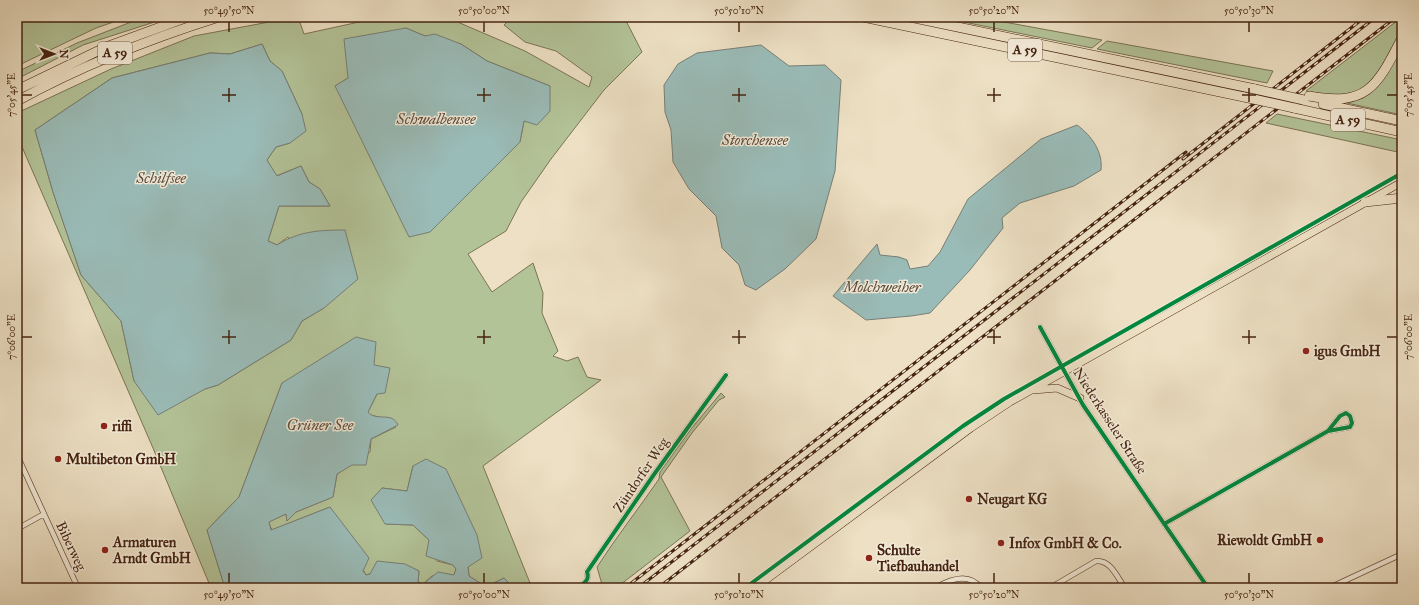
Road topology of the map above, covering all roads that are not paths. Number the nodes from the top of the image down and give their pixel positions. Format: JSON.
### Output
{"nodes":[{"id":1,"x":188,"y":17,"type":"edge"},
{"id":2,"x":218,"y":17,"type":"edge"},
{"id":3,"x":863,"y":17,"type":"edge"},
{"id":4,"x":910,"y":17,"type":"edge"},
{"id":5,"x":1402,"y":38,"type":"edge"},
{"id":6,"x":17,"y":90,"type":"edge"},
{"id":7,"x":1307,"y":98,"type":"junction"},
{"id":8,"x":17,"y":101,"type":"edge"},
{"id":9,"x":1402,"y":120,"type":"edge"},
{"id":10,"x":1402,"y":132,"type":"edge"},
{"id":11,"x":1402,"y":182,"type":"edge"},
{"id":12,"x":1402,"y":198,"type":"edge"},
{"id":13,"x":1365,"y":202,"type":"junction"},
{"id":14,"x":1040,"y":327,"type":"dead end"},
{"id":15,"x":1065,"y":372,"type":"junction"},
{"id":16,"x":726,"y":375,"type":"dead end"},
{"id":17,"x":1032,"y":390,"type":"junction"},
{"id":18,"x":1080,"y":398,"type":"junction"},
{"id":19,"x":1328,"y":431,"type":"junction"},
{"id":20,"x":17,"y":455,"type":"edge"},
{"id":21,"x":44,"y":514,"type":"junction"},
{"id":22,"x":1164,"y":524,"type":"junction"},
{"id":23,"x":17,"y":530,"type":"edge"},
{"id":24,"x":1402,"y":554,"type":"edge"},
{"id":25,"x":78,"y":588,"type":"edge"},
{"id":26,"x":578,"y":588,"type":"edge"},
{"id":27,"x":755,"y":588,"type":"edge"},
{"id":28,"x":935,"y":588,"type":"edge"},
{"id":29,"x":981,"y":588,"type":"edge"},
{"id":30,"x":1050,"y":588,"type":"edge"},
{"id":31,"x":1125,"y":588,"type":"edge"},
{"id":32,"x":1208,"y":588,"type":"edge"},
{"id":33,"x":1329,"y":588,"type":"edge"}],
"edges":[{"from":1,"to":6,"type":"highway","number":"A 59"},
{"from":2,"to":8,"type":"highway","number":"A 59"},
{"from":3,"to":10,"type":"highway","number":"A 59","bridge":true},
{"from":4,"to":7,"type":"highway","number":"A 59","bridge":true},
{"from":5,"to":7,"type":"highway","number":"A 59"},
{"from":7,"to":9,"type":"highway","number":"A 59"},
{"from":11,"to":13,"type":"main road"},
{"from":12,"to":13,"type":"highway"},
{"from":13,"to":15,"type":"main road"},
{"from":14,"to":15,"type":"street","name":"Niederkasseler Straße"},
{"from":15,"to":17,"type":"main road"},
{"from":15,"to":18,"type":"street","name":"Niederkasseler Straße"},
{"from":16,"to":26,"type":"street","name":"Zündorfer Weg"},
{"from":17,"to":18,"type":"main road"},
{"from":17,"to":27,"type":"main road"},
{"from":18,"to":22,"type":"street","name":"Niederkasseler Straße"},
{"from":19,"to":19,"type":"street"},
{"from":19,"to":22,"type":"street"},
{"from":20,"to":21,"type":"street","name":"Biberweg"},
{"from":21,"to":23,"type":"street"},
{"from":21,"to":25,"type":"street","name":"Biberweg"},
{"from":22,"to":32,"type":"street","name":"Niederkasseler Straße"},
{"from":24,"to":33,"type":"street"},
{"from":28,"to":29,"type":"street"},
{"from":30,"to":31,"type":"street"}]}
